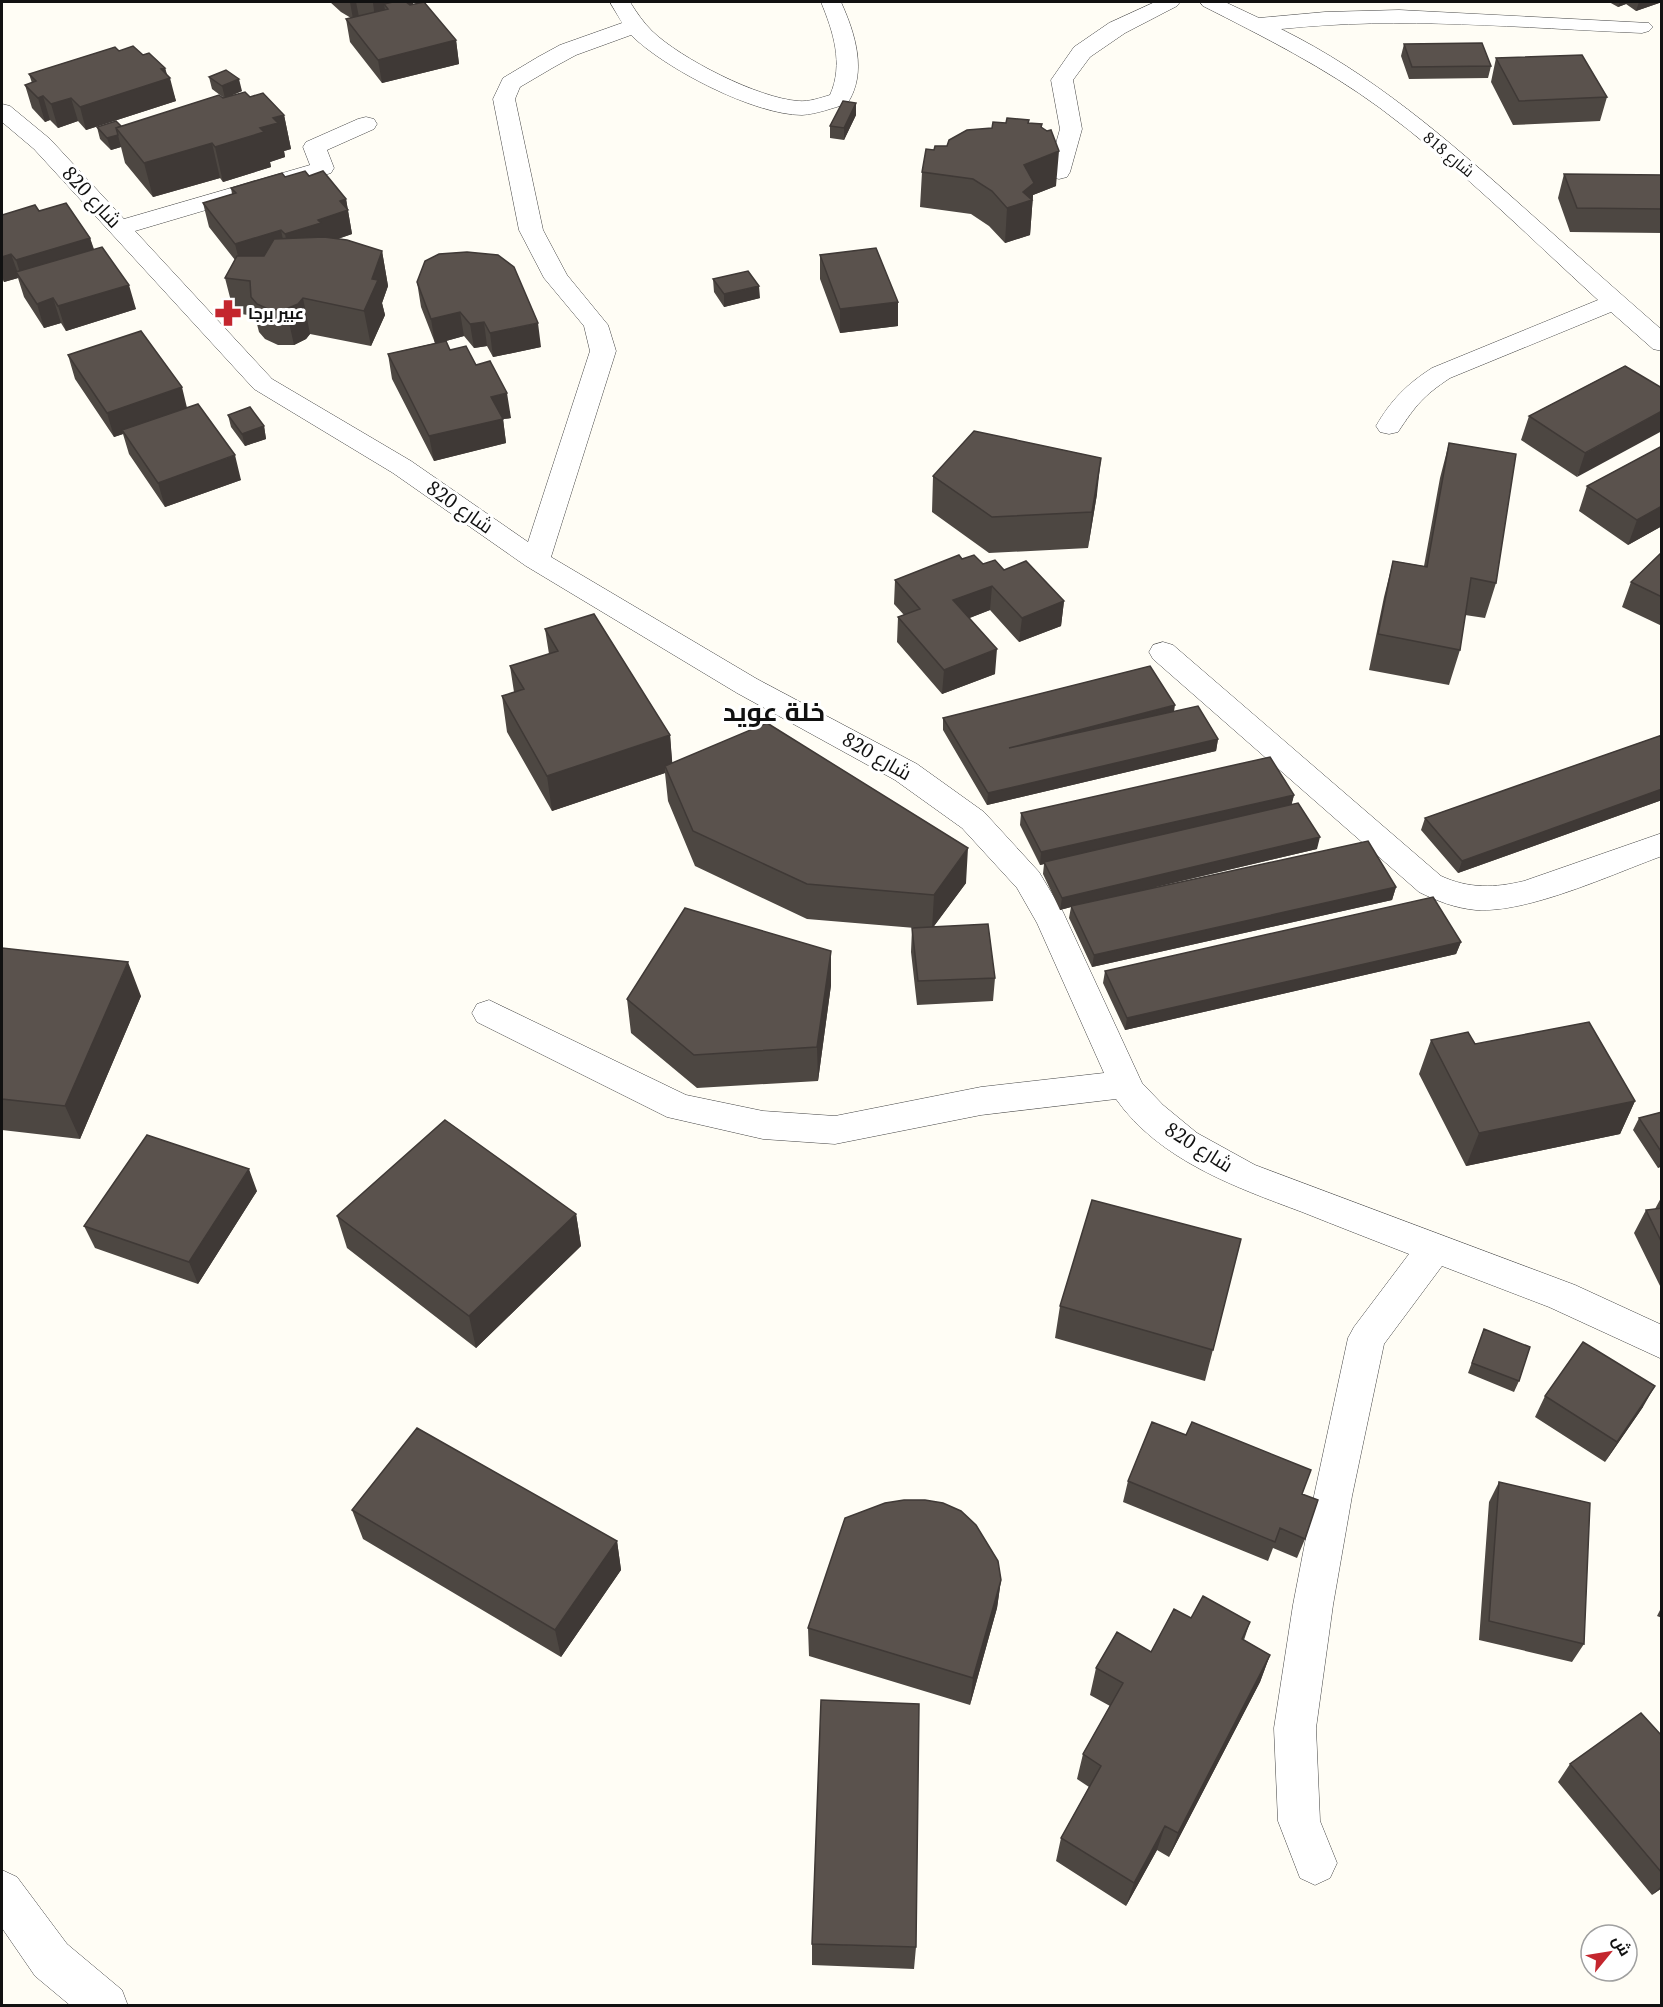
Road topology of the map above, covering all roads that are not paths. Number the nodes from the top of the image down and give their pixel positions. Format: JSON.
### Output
{"nodes":[{"id":1,"x":620,"y":2,"type":"edge"},
{"id":2,"x":831,"y":2,"type":"edge"},
{"id":3,"x":1170,"y":2,"type":"edge"},
{"id":4,"x":1210,"y":2,"type":"edge"},
{"id":5,"x":1258,"y":25,"type":"junction"},
{"id":6,"x":635,"y":27,"type":"junction"},
{"id":7,"x":1642,"y":27,"type":"dead end"},
{"id":8,"x":2,"y":111,"type":"edge"},
{"id":9,"x":366,"y":124,"type":"dead end"},
{"id":10,"x":1059,"y":172,"type":"dead end"},
{"id":11,"x":121,"y":228,"type":"junction"},
{"id":12,"x":1616,"y":301,"type":"junction"},
{"id":13,"x":1662,"y":344,"type":"edge"},
{"id":14,"x":1389,"y":426,"type":"dead end"},
{"id":15,"x":536,"y":560,"type":"junction"},
{"id":16,"x":1163,"y":652,"type":"dead end"},
{"id":17,"x":1662,"y":844,"type":"edge"},
{"id":18,"x":489,"y":1013,"type":"dead end"},
{"id":19,"x":1125,"y":1084,"type":"junction"},
{"id":20,"x":1435,"y":1247,"type":"junction"},
{"id":21,"x":1662,"y":1343,"type":"edge"},
{"id":22,"x":1315,"y":1863,"type":"dead end"},
{"id":23,"x":2,"y":1892,"type":"edge"},
{"id":24,"x":106,"y":2006,"type":"edge"}],
"edges":[{"from":1,"to":6,"type":"street"},
{"from":2,"to":6,"type":"street"},
{"from":3,"to":10,"type":"street"},
{"from":4,"to":5,"type":"street","name":"شارع 818"},
{"from":5,"to":7,"type":"street"},
{"from":5,"to":12,"type":"street","name":"شارع 818"},
{"from":6,"to":15,"type":"street"},
{"from":8,"to":11,"type":"street","name":"شارع 820"},
{"from":9,"to":11,"type":"street"},
{"from":11,"to":15,"type":"street","name":"شارع 820"},
{"from":12,"to":13,"type":"street","name":"شارع 818"},
{"from":12,"to":14,"type":"street"},
{"from":15,"to":19,"type":"street","name":"شارع 820"},
{"from":16,"to":17,"type":"street"},
{"from":18,"to":19,"type":"street"},
{"from":19,"to":20,"type":"street","name":"شارع 820"},
{"from":20,"to":21,"type":"street","name":"شارع 820"},
{"from":20,"to":22,"type":"street"},
{"from":23,"to":24,"type":"street"}]}
